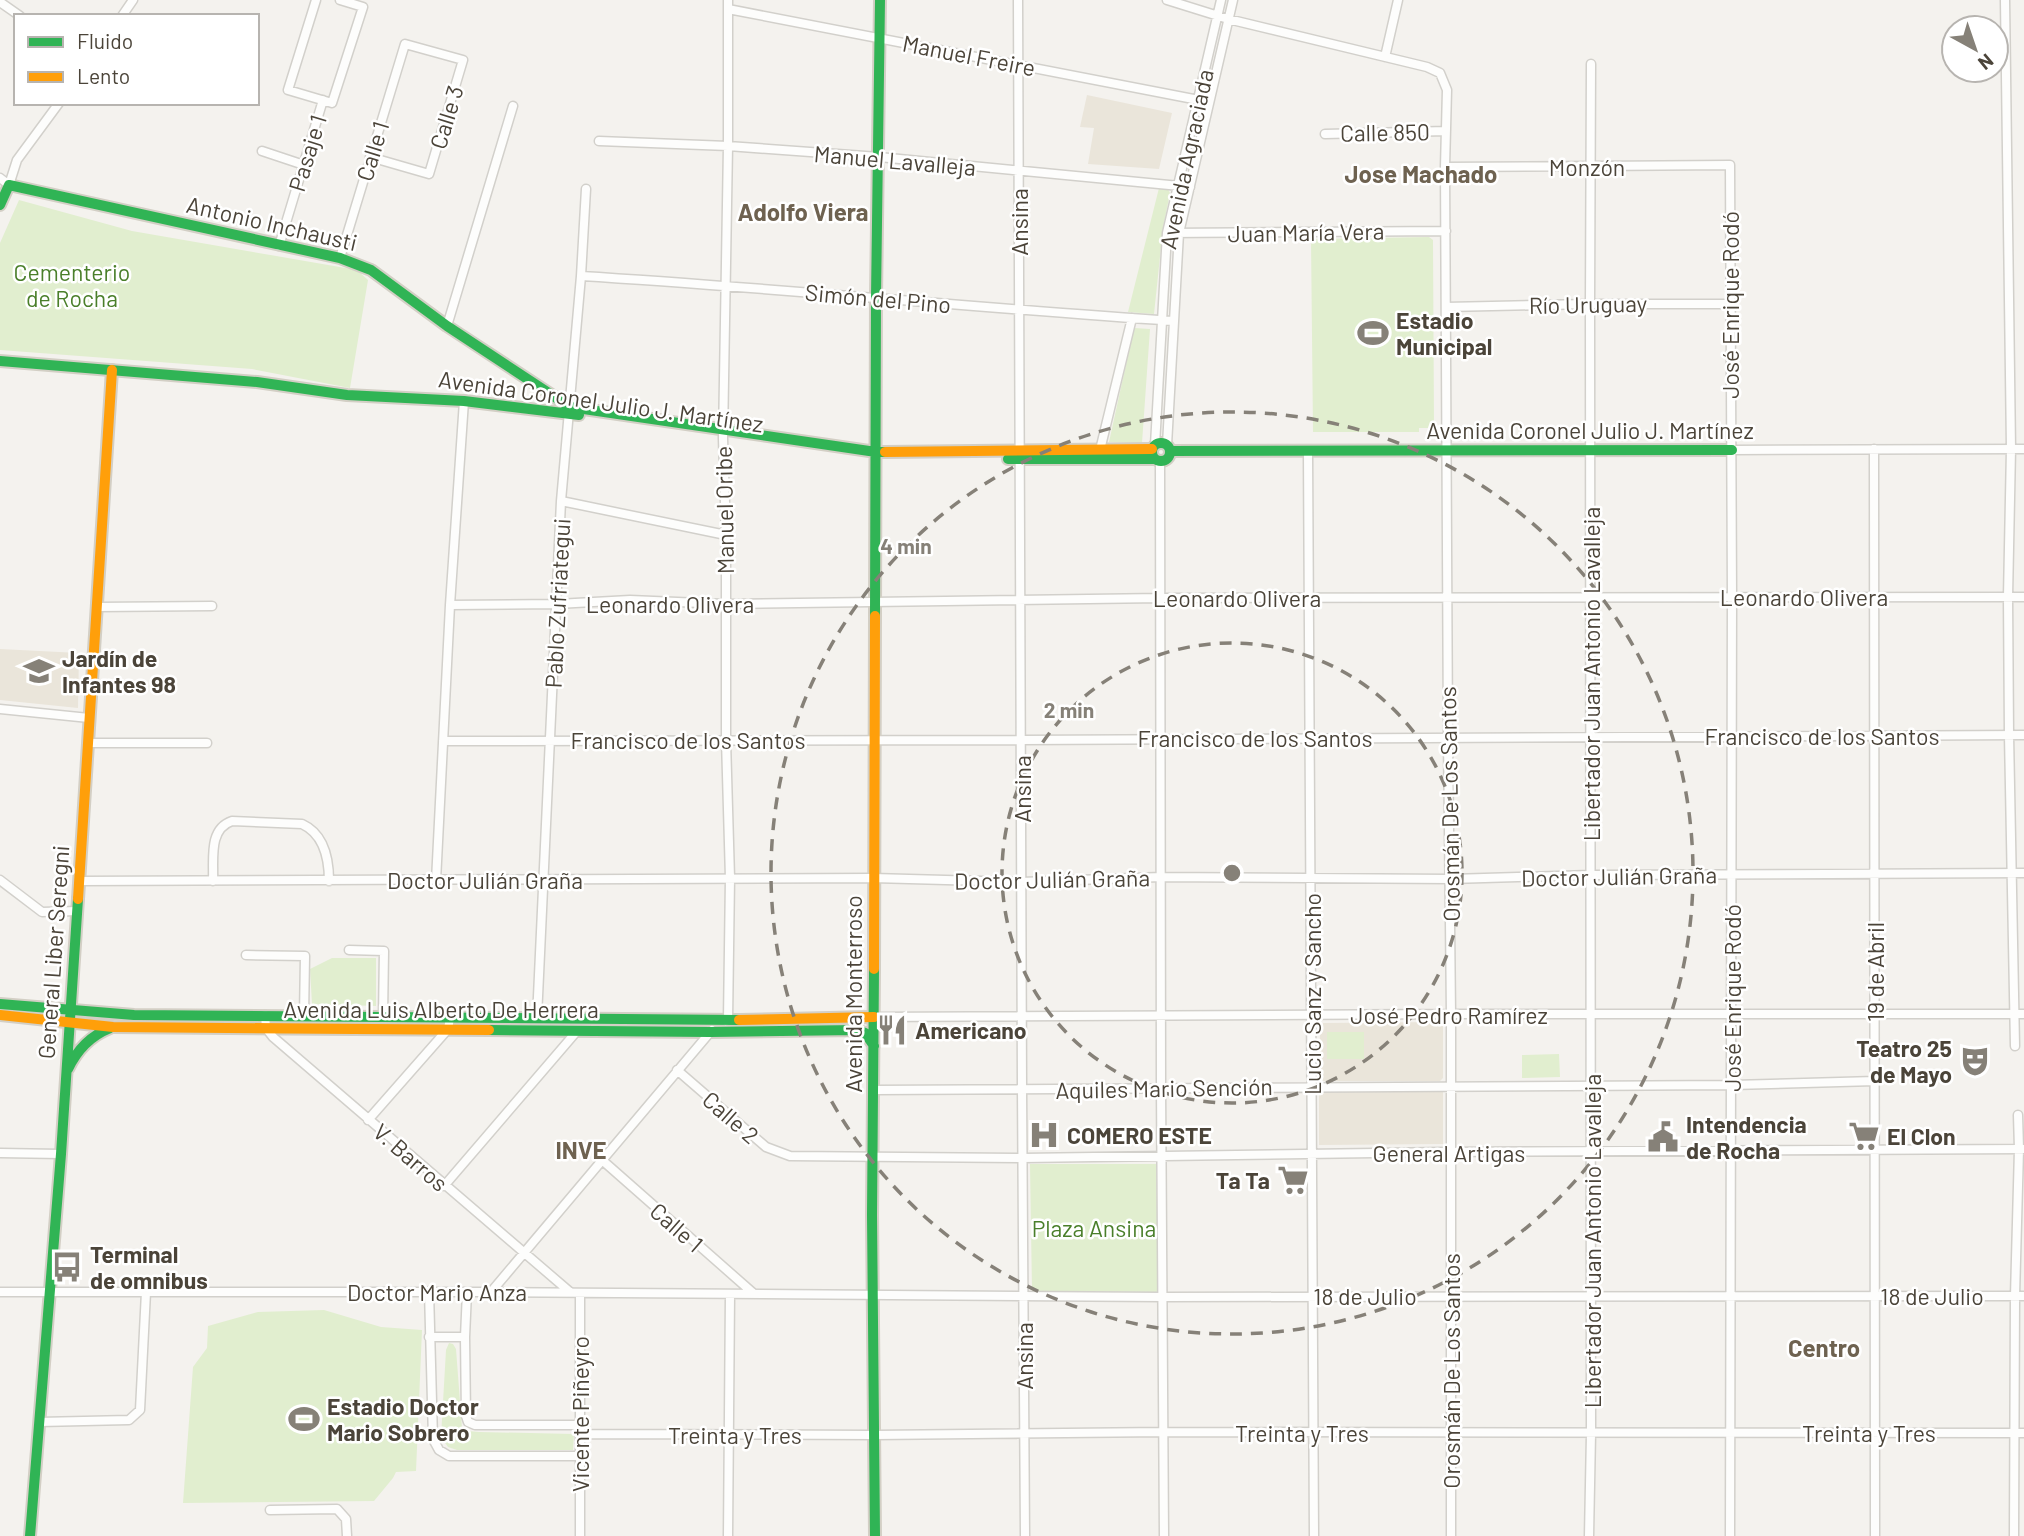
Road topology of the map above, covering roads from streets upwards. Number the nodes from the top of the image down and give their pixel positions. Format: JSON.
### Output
{"nodes":[{"id":1,"x":316,"y":0,"type":"edge"},
{"id":2,"x":340,"y":0,"type":"edge"},
{"id":3,"x":880,"y":0,"type":"edge"},
{"id":4,"x":1018,"y":0,"type":"edge"},
{"id":5,"x":1167,"y":0,"type":"edge"},
{"id":6,"x":1221,"y":0,"type":"edge"},
{"id":7,"x":1233,"y":0,"type":"edge"},
{"id":8,"x":1398,"y":0,"type":"edge"},
{"id":9,"x":2005,"y":0,"type":"edge"},
{"id":10,"x":0,"y":2,"type":"edge"},
{"id":11,"x":728,"y":4,"type":"edge"},
{"id":12,"x":17,"y":14,"type":"edge"},
{"id":13,"x":1217,"y":16,"type":"junction"},
{"id":14,"x":1228,"y":19,"type":"junction"},
{"id":15,"x":880,"y":38,"type":"junction"},
{"id":16,"x":1385,"y":57,"type":"junction"},
{"id":17,"x":463,"y":60,"type":"joint"},
{"id":18,"x":1591,"y":64,"type":"dead end"},
{"id":19,"x":1019,"y":65,"type":"junction"},
{"id":20,"x":323,"y":100,"type":"junction"},
{"id":21,"x":1199,"y":100,"type":"junction"},
{"id":22,"x":1209,"y":102,"type":"junction"},
{"id":23,"x":58,"y":105,"type":"edge"},
{"id":24,"x":513,"y":106,"type":"dead end"},
{"id":25,"x":1446,"y":131,"type":"junction"},
{"id":26,"x":1325,"y":134,"type":"dead end"},
{"id":27,"x":599,"y":141,"type":"dead end"},
{"id":28,"x":728,"y":146,"type":"junction"},
{"id":29,"x":262,"y":150,"type":"dead end"},
{"id":30,"x":370,"y":157,"type":"junction"},
{"id":31,"x":878,"y":157,"type":"junction"},
{"id":32,"x":304,"y":165,"type":"junction"},
{"id":33,"x":1730,"y":165,"type":"joint"},
{"id":34,"x":1445,"y":167,"type":"junction"},
{"id":35,"x":1590,"y":167,"type":"junction"},
{"id":36,"x":1018,"y":172,"type":"junction"},
{"id":37,"x":4,"y":181,"type":"edge"},
{"id":38,"x":1178,"y":185,"type":"junction"},
{"id":39,"x":1189,"y":187,"type":"junction"},
{"id":40,"x":586,"y":189,"type":"dead end"},
{"id":41,"x":0,"y":205,"type":"edge"},
{"id":42,"x":1446,"y":231,"type":"junction"},
{"id":43,"x":1167,"y":233,"type":"junction"},
{"id":44,"x":1179,"y":233,"type":"junction"},
{"id":45,"x":279,"y":246,"type":"junction"},
{"id":46,"x":340,"y":258,"type":"junction"},
{"id":47,"x":582,"y":276,"type":"junction"},
{"id":48,"x":724,"y":285,"type":"junction"},
{"id":49,"x":876,"y":297,"type":"junction"},
{"id":50,"x":1590,"y":304,"type":"junction"},
{"id":51,"x":1730,"y":304,"type":"junction"},
{"id":52,"x":1446,"y":307,"type":"junction"},
{"id":53,"x":1019,"y":310,"type":"junction"},
{"id":54,"x":1132,"y":318,"type":"junction"},
{"id":55,"x":1161,"y":320,"type":"junction"},
{"id":56,"x":1174,"y":321,"type":"junction"},
{"id":57,"x":447,"y":326,"type":"junction"},
{"id":58,"x":0,"y":361,"type":"edge"},
{"id":59,"x":112,"y":370,"type":"junction"},
{"id":60,"x":464,"y":401,"type":"junction"},
{"id":61,"x":569,"y":410,"type":"junction"},
{"id":62,"x":723,"y":434,"type":"junction"},
{"id":63,"x":1168,"y":448,"type":"junction"},
{"id":64,"x":1874,"y":449,"type":"junction"},
{"id":65,"x":2011,"y":449,"type":"junction"},
{"id":66,"x":2024,"y":449,"type":"edge"},
{"id":67,"x":1100,"y":450,"type":"junction"},
{"id":68,"x":1731,"y":450,"type":"junction"},
{"id":69,"x":1447,"y":451,"type":"junction"},
{"id":70,"x":1591,"y":451,"type":"junction"},
{"id":71,"x":1308,"y":452,"type":"junction"},
{"id":72,"x":1155,"y":454,"type":"junction"},
{"id":73,"x":1020,"y":455,"type":"junction"},
{"id":74,"x":876,"y":456,"type":"junction"},
{"id":75,"x":561,"y":501,"type":"junction"},
{"id":76,"x":726,"y":535,"type":"junction"},
{"id":77,"x":1591,"y":597,"type":"junction"},
{"id":78,"x":1732,"y":597,"type":"junction"},
{"id":79,"x":1874,"y":597,"type":"junction"},
{"id":80,"x":2008,"y":597,"type":"junction"},
{"id":81,"x":2024,"y":597,"type":"edge"},
{"id":82,"x":1161,"y":598,"type":"junction"},
{"id":83,"x":1309,"y":598,"type":"junction"},
{"id":84,"x":1447,"y":598,"type":"junction"},
{"id":85,"x":1021,"y":601,"type":"junction"},
{"id":86,"x":874,"y":603,"type":"junction"},
{"id":87,"x":557,"y":604,"type":"junction"},
{"id":88,"x":725,"y":604,"type":"junction"},
{"id":89,"x":450,"y":605,"type":"junction"},
{"id":90,"x":212,"y":606,"type":"dead end"},
{"id":91,"x":97,"y":607,"type":"junction"},
{"id":92,"x":0,"y":709,"type":"edge"},
{"id":93,"x":89,"y":718,"type":"junction"},
{"id":94,"x":2009,"y":735,"type":"junction"},
{"id":95,"x":2024,"y":735,"type":"edge"},
{"id":96,"x":1732,"y":736,"type":"junction"},
{"id":97,"x":1874,"y":736,"type":"junction"},
{"id":98,"x":1448,"y":737,"type":"junction"},
{"id":99,"x":1591,"y":737,"type":"junction"},
{"id":100,"x":1162,"y":738,"type":"junction"},
{"id":101,"x":874,"y":739,"type":"junction"},
{"id":102,"x":1310,"y":739,"type":"junction"},
{"id":103,"x":551,"y":740,"type":"junction"},
{"id":104,"x":726,"y":740,"type":"junction"},
{"id":105,"x":1022,"y":740,"type":"junction"},
{"id":106,"x":443,"y":741,"type":"junction"},
{"id":107,"x":88,"y":743,"type":"junction"},
{"id":108,"x":207,"y":743,"type":"dead end"},
{"id":109,"x":2013,"y":873,"type":"junction"},
{"id":110,"x":2024,"y":873,"type":"edge"},
{"id":111,"x":1591,"y":874,"type":"junction"},
{"id":112,"x":1732,"y":874,"type":"junction"},
{"id":113,"x":1875,"y":874,"type":"junction"},
{"id":114,"x":1161,"y":877,"type":"junction"},
{"id":115,"x":730,"y":878,"type":"junction"},
{"id":116,"x":873,"y":878,"type":"junction"},
{"id":117,"x":1312,"y":879,"type":"junction"},
{"id":118,"x":1451,"y":879,"type":"junction"},
{"id":119,"x":0,"y":880,"type":"edge"},
{"id":120,"x":544,"y":880,"type":"junction"},
{"id":121,"x":80,"y":881,"type":"junction"},
{"id":122,"x":213,"y":881,"type":"junction"},
{"id":123,"x":329,"y":881,"type":"junction"},
{"id":124,"x":436,"y":881,"type":"junction"},
{"id":125,"x":1021,"y":882,"type":"junction"},
{"id":126,"x":77,"y":911,"type":"junction"},
{"id":127,"x":349,"y":950,"type":"dead end"},
{"id":128,"x":246,"y":955,"type":"dead end"},
{"id":129,"x":0,"y":1004,"type":"edge"},
{"id":130,"x":1451,"y":1014,"type":"junction"},
{"id":131,"x":1592,"y":1014,"type":"junction"},
{"id":132,"x":1875,"y":1014,"type":"junction"},
{"id":133,"x":2019,"y":1014,"type":"edge"},
{"id":134,"x":70,"y":1015,"type":"junction"},
{"id":135,"x":265,"y":1015,"type":"junction"},
{"id":136,"x":1732,"y":1015,"type":"junction"},
{"id":137,"x":0,"y":1016,"type":"edge"},
{"id":138,"x":304,"y":1016,"type":"junction"},
{"id":139,"x":383,"y":1016,"type":"junction"},
{"id":140,"x":1161,"y":1016,"type":"junction"},
{"id":141,"x":1312,"y":1016,"type":"junction"},
{"id":142,"x":874,"y":1017,"type":"junction"},
{"id":143,"x":1021,"y":1017,"type":"junction"},
{"id":144,"x":537,"y":1018,"type":"junction"},
{"id":145,"x":728,"y":1020,"type":"junction"},
{"id":146,"x":449,"y":1023,"type":"junction"},
{"id":147,"x":113,"y":1027,"type":"junction"},
{"id":148,"x":266,"y":1028,"type":"junction"},
{"id":149,"x":577,"y":1031,"type":"junction"},
{"id":150,"x":710,"y":1032,"type":"junction"},
{"id":151,"x":874,"y":1046,"type":"junction"},
{"id":152,"x":2015,"y":1046,"type":"dead end"},
{"id":153,"x":677,"y":1070,"type":"junction"},
{"id":154,"x":65,"y":1074,"type":"junction"},
{"id":155,"x":1875,"y":1081,"type":"junction"},
{"id":156,"x":1592,"y":1084,"type":"junction"},
{"id":157,"x":1732,"y":1085,"type":"junction"},
{"id":158,"x":1312,"y":1086,"type":"junction"},
{"id":159,"x":1451,"y":1086,"type":"junction"},
{"id":160,"x":1161,"y":1088,"type":"junction"},
{"id":161,"x":1022,"y":1089,"type":"junction"},
{"id":162,"x":874,"y":1090,"type":"junction"},
{"id":163,"x":2018,"y":1115,"type":"dead end"},
{"id":164,"x":368,"y":1120,"type":"junction"},
{"id":165,"x":1875,"y":1149,"type":"junction"},
{"id":166,"x":2022,"y":1149,"type":"edge"},
{"id":167,"x":1732,"y":1150,"type":"junction"},
{"id":168,"x":1452,"y":1152,"type":"junction"},
{"id":169,"x":1591,"y":1152,"type":"junction"},
{"id":170,"x":0,"y":1153,"type":"edge"},
{"id":171,"x":61,"y":1154,"type":"junction"},
{"id":172,"x":1313,"y":1154,"type":"junction"},
{"id":173,"x":873,"y":1156,"type":"junction"},
{"id":174,"x":1161,"y":1156,"type":"junction"},
{"id":175,"x":1023,"y":1158,"type":"junction"},
{"id":176,"x":602,"y":1160,"type":"junction"},
{"id":177,"x":444,"y":1186,"type":"junction"},
{"id":178,"x":523,"y":1253,"type":"junction"},
{"id":179,"x":429,"y":1291,"type":"junction"},
{"id":180,"x":0,"y":1292,"type":"edge"},
{"id":181,"x":49,"y":1292,"type":"junction"},
{"id":182,"x":146,"y":1292,"type":"junction"},
{"id":183,"x":467,"y":1292,"type":"junction"},
{"id":184,"x":491,"y":1292,"type":"junction"},
{"id":185,"x":570,"y":1292,"type":"junction"},
{"id":186,"x":580,"y":1293,"type":"junction"},
{"id":187,"x":753,"y":1293,"type":"junction"},
{"id":188,"x":730,"y":1294,"type":"junction"},
{"id":189,"x":874,"y":1294,"type":"junction"},
{"id":190,"x":1024,"y":1295,"type":"junction"},
{"id":191,"x":1591,"y":1295,"type":"junction"},
{"id":192,"x":1314,"y":1296,"type":"junction"},
{"id":193,"x":1450,"y":1296,"type":"junction"},
{"id":194,"x":2019,"y":1296,"type":"edge"},
{"id":195,"x":1163,"y":1297,"type":"junction"},
{"id":196,"x":1732,"y":1297,"type":"junction"},
{"id":197,"x":1874,"y":1297,"type":"junction"},
{"id":198,"x":429,"y":1337,"type":"junction"},
{"id":199,"x":465,"y":1337,"type":"junction"},
{"id":200,"x":39,"y":1422,"type":"junction"},
{"id":201,"x":580,"y":1430,"type":"junction"},
{"id":202,"x":1164,"y":1432,"type":"junction"},
{"id":203,"x":1024,"y":1433,"type":"junction"},
{"id":204,"x":1314,"y":1433,"type":"junction"},
{"id":205,"x":1731,"y":1433,"type":"junction"},
{"id":206,"x":1875,"y":1433,"type":"junction"},
{"id":207,"x":2014,"y":1433,"type":"junction"},
{"id":208,"x":2024,"y":1433,"type":"edge"},
{"id":209,"x":729,"y":1434,"type":"junction"},
{"id":210,"x":1451,"y":1434,"type":"junction"},
{"id":211,"x":1591,"y":1434,"type":"junction"},
{"id":212,"x":874,"y":1435,"type":"junction"},
{"id":213,"x":579,"y":1456,"type":"junction"},
{"id":214,"x":270,"y":1510,"type":"dead end"},
{"id":215,"x":30,"y":1536,"type":"edge"},
{"id":216,"x":347,"y":1536,"type":"edge"},
{"id":217,"x":580,"y":1536,"type":"edge"},
{"id":218,"x":728,"y":1536,"type":"edge"},
{"id":219,"x":875,"y":1536,"type":"edge"},
{"id":220,"x":1025,"y":1536,"type":"edge"},
{"id":221,"x":1164,"y":1536,"type":"edge"},
{"id":222,"x":1314,"y":1536,"type":"edge"},
{"id":223,"x":1451,"y":1536,"type":"edge"},
{"id":224,"x":1589,"y":1536,"type":"edge"},
{"id":225,"x":1730,"y":1536,"type":"edge"},
{"id":226,"x":1875,"y":1536,"type":"edge"},
{"id":227,"x":2014,"y":1536,"type":"edge"}],
"edges":[{"from":1,"to":20,"type":"street"},
{"from":2,"to":20,"type":"street","name":"Pasaje 1"},
{"from":3,"to":15,"type":"street","name":"Avenida Monterroso"},
{"from":4,"to":19,"type":"street","name":"Ansina"},
{"from":5,"to":13,"type":"street"},
{"from":6,"to":13,"type":"street","name":"Avenida Agraciada"},
{"from":7,"to":14,"type":"street","name":"Avenida Agraciada"},
{"from":8,"to":16,"type":"street"},
{"from":9,"to":65,"type":"street"},
{"from":10,"to":12,"type":"street"},
{"from":11,"to":15,"type":"street","name":"Manuel Freire"},
{"from":11,"to":28,"type":"street","name":"Manuel Oribe"},
{"from":13,"to":14,"type":"street"},
{"from":13,"to":21,"type":"street","name":"Avenida Agraciada"},
{"from":14,"to":16,"type":"street"},
{"from":14,"to":22,"type":"street","name":"Avenida Agraciada"},
{"from":15,"to":19,"type":"street","name":"Manuel Freire"},
{"from":15,"to":31,"type":"street","name":"Avenida Monterroso"},
{"from":16,"to":25,"type":"street","name":"Orosmán De Los Santos"},
{"from":17,"to":30,"type":"street","name":"Calle 1"},
{"from":17,"to":30,"type":"street","name":"Calle 3"},
{"from":18,"to":35,"type":"street","name":"Libertador Juan Antonio Lavalleja"},
{"from":19,"to":21,"type":"street","name":"Manuel Freire"},
{"from":19,"to":36,"type":"street","name":"Ansina"},
{"from":20,"to":32,"type":"street","name":"Pasaje 1"},
{"from":21,"to":22,"type":"street","name":"Manuel Freire"},
{"from":21,"to":38,"type":"street","name":"Avenida Agraciada"},
{"from":22,"to":39,"type":"street","name":"Avenida Agraciada"},
{"from":23,"to":37,"type":"street"},
{"from":24,"to":57,"type":"street"},
{"from":25,"to":26,"type":"street","name":"Calle 850"},
{"from":25,"to":34,"type":"street","name":"Orosmán De Los Santos"},
{"from":27,"to":28,"type":"street","name":"Manuel Lavalleja"},
{"from":28,"to":31,"type":"street","name":"Manuel Lavalleja"},
{"from":28,"to":48,"type":"street","name":"Manuel Oribe"},
{"from":29,"to":32,"type":"street"},
{"from":30,"to":46,"type":"street","name":"Calle 1"},
{"from":31,"to":36,"type":"street","name":"Manuel Lavalleja"},
{"from":31,"to":49,"type":"street","name":"Avenida Monterroso"},
{"from":32,"to":45,"type":"street","name":"Pasaje 1"},
{"from":33,"to":35,"type":"street","name":"Monzón"},
{"from":33,"to":51,"type":"street","name":"José Enrique Rodó"},
{"from":34,"to":35,"type":"street","name":"Monzón"},
{"from":34,"to":42,"type":"street","name":"Orosmán De Los Santos"},
{"from":35,"to":50,"type":"street","name":"Libertador Juan Antonio Lavalleja"},
{"from":36,"to":38,"type":"street","name":"Manuel Lavalleja"},
{"from":36,"to":53,"type":"street","name":"Ansina"},
{"from":37,"to":41,"type":"street"},
{"from":37,"to":45,"type":"street","name":"Antonio Inchausti"},
{"from":38,"to":39,"type":"street","name":"Manuel Lavalleja"},
{"from":38,"to":43,"type":"street","name":"Avenida Agraciada"},
{"from":39,"to":44,"type":"street","name":"Avenida Agraciada"},
{"from":40,"to":47,"type":"street","name":"Pablo Zufriategui"},
{"from":42,"to":44,"type":"street","name":"Juan María Vera"},
{"from":42,"to":52,"type":"street","name":"Orosmán De Los Santos"},
{"from":43,"to":44,"type":"street","name":"Juan María Vera"},
{"from":43,"to":55,"type":"street","name":"Avenida Agraciada"},
{"from":44,"to":56,"type":"street","name":"Avenida Agraciada"},
{"from":45,"to":46,"type":"street","name":"Antonio Inchausti"},
{"from":46,"to":57,"type":"street","name":"Antonio Inchausti"},
{"from":47,"to":48,"type":"street","name":"Simón del Pino"},
{"from":47,"to":61,"type":"street","name":"Pablo Zufriategui"},
{"from":48,"to":49,"type":"street","name":"Simón del Pino"},
{"from":48,"to":62,"type":"street","name":"Manuel Oribe"},
{"from":49,"to":53,"type":"street","name":"Simón del Pino"},
{"from":49,"to":74,"type":"street","name":"Avenida Monterroso"},
{"from":50,"to":51,"type":"street","name":"Río Uruguay"},
{"from":50,"to":52,"type":"street","name":"Río Uruguay"},
{"from":50,"to":70,"type":"street","name":"Libertador Juan Antonio Lavalleja"},
{"from":51,"to":68,"type":"street","name":"José Enrique Rodó"},
{"from":52,"to":69,"type":"street","name":"Orosmán De Los Santos"},
{"from":53,"to":54,"type":"street","name":"Simón del Pino"},
{"from":53,"to":73,"type":"street","name":"Ansina"},
{"from":54,"to":55,"type":"street","name":"Simón del Pino"},
{"from":54,"to":67,"type":"street"},
{"from":55,"to":56,"type":"street","name":"Simón del Pino"},
{"from":55,"to":72,"type":"street","name":"Avenida Agraciada"},
{"from":56,"to":63,"type":"street","name":"Avenida Agraciada"},
{"from":57,"to":61,"type":"street","name":"Antonio Inchausti"},
{"from":58,"to":59,"type":"street","name":"Avenida Coronel Julio J. Martínez"},
{"from":59,"to":60,"type":"street","name":"Avenida Coronel Julio J. Martínez"},
{"from":59,"to":91,"type":"street","name":"General Liber Seregni"},
{"from":60,"to":61,"type":"street","name":"Avenida Coronel Julio J. Martínez"},
{"from":60,"to":89,"type":"street"},
{"from":61,"to":62,"type":"street","name":"Avenida Coronel Julio J. Martínez"},
{"from":61,"to":75,"type":"street","name":"Pablo Zufriategui"},
{"from":62,"to":74,"type":"street","name":"Avenida Coronel Julio J. Martínez"},
{"from":62,"to":76,"type":"street","name":"Manuel Oribe"},
{"from":63,"to":71,"type":"street","name":"Avenida Coronel Julio J. Martínez"},
{"from":63,"to":72,"type":"street","name":"Avenida Coronel Julio J. Martínez"},
{"from":63,"to":72,"type":"street"},
{"from":64,"to":65,"type":"street","name":"Avenida Coronel Julio J. Martínez"},
{"from":64,"to":68,"type":"street","name":"Avenida Coronel Julio J. Martínez"},
{"from":64,"to":79,"type":"street","name":"19 de Abril"},
{"from":65,"to":66,"type":"street","name":"Avenida Coronel Julio J. Martínez"},
{"from":65,"to":80,"type":"street"},
{"from":67,"to":72,"type":"street","name":"Avenida Coronel Julio J. Martínez"},
{"from":67,"to":73,"type":"street","name":"Avenida Coronel Julio J. Martínez"},
{"from":68,"to":70,"type":"street","name":"Avenida Coronel Julio J. Martínez"},
{"from":68,"to":78,"type":"street","name":"José Enrique Rodó"},
{"from":69,"to":70,"type":"street","name":"Avenida Coronel Julio J. Martínez"},
{"from":69,"to":71,"type":"street","name":"Avenida Coronel Julio J. Martínez"},
{"from":69,"to":84,"type":"street","name":"Orosmán De Los Santos"},
{"from":70,"to":77,"type":"street","name":"Libertador Juan Antonio Lavalleja"},
{"from":71,"to":83,"type":"street","name":"Lucio Sanz y Sancho"},
{"from":72,"to":73,"type":"street","name":"Avenida Coronel Julio J. Martínez"},
{"from":72,"to":82,"type":"street","name":"Avenida Agraciada"},
{"from":73,"to":74,"type":"street","name":"Avenida Coronel Julio J. Martínez"},
{"from":73,"to":85,"type":"street","name":"Ansina"},
{"from":74,"to":86,"type":"street","name":"Avenida Monterroso"},
{"from":75,"to":76,"type":"street"},
{"from":75,"to":87,"type":"street","name":"Pablo Zufriategui"},
{"from":76,"to":88,"type":"street","name":"Manuel Oribe"},
{"from":77,"to":78,"type":"street","name":"Leonardo Olivera"},
{"from":77,"to":84,"type":"street","name":"Leonardo Olivera"},
{"from":77,"to":99,"type":"street","name":"Libertador Juan Antonio Lavalleja"},
{"from":78,"to":79,"type":"street","name":"Leonardo Olivera"},
{"from":78,"to":96,"type":"street","name":"José Enrique Rodó"},
{"from":79,"to":80,"type":"street","name":"Leonardo Olivera"},
{"from":79,"to":97,"type":"street","name":"19 de Abril"},
{"from":80,"to":81,"type":"street","name":"Leonardo Olivera"},
{"from":80,"to":94,"type":"street"},
{"from":82,"to":83,"type":"street","name":"Leonardo Olivera"},
{"from":82,"to":85,"type":"street","name":"Leonardo Olivera"},
{"from":82,"to":100,"type":"street","name":"Avenida Agraciada"},
{"from":83,"to":84,"type":"street","name":"Leonardo Olivera"},
{"from":83,"to":102,"type":"street","name":"Lucio Sanz y Sancho"},
{"from":84,"to":98,"type":"street","name":"Orosmán De Los Santos"},
{"from":85,"to":86,"type":"street","name":"Leonardo Olivera"},
{"from":85,"to":105,"type":"street","name":"Ansina"},
{"from":86,"to":88,"type":"street","name":"Leonardo Olivera"},
{"from":86,"to":101,"type":"street","name":"Avenida Monterroso"},
{"from":87,"to":88,"type":"street","name":"Leonardo Olivera"},
{"from":87,"to":89,"type":"street","name":"Leonardo Olivera"},
{"from":87,"to":103,"type":"street","name":"Pablo Zufriategui"},
{"from":88,"to":104,"type":"street","name":"Manuel Oribe"},
{"from":89,"to":106,"type":"street"},
{"from":90,"to":91,"type":"street"},
{"from":91,"to":93,"type":"street","name":"General Liber Seregni"},
{"from":92,"to":93,"type":"street"},
{"from":93,"to":107,"type":"street","name":"General Liber Seregni"},
{"from":94,"to":95,"type":"street","name":"Francisco de los Santos"},
{"from":94,"to":97,"type":"street","name":"Francisco de los Santos"},
{"from":94,"to":109,"type":"street"},
{"from":96,"to":97,"type":"street","name":"Francisco de los Santos"},
{"from":96,"to":99,"type":"street","name":"Francisco de los Santos"},
{"from":96,"to":112,"type":"street","name":"José Enrique Rodó"},
{"from":97,"to":113,"type":"street","name":"19 de Abril"},
{"from":98,"to":99,"type":"street","name":"Francisco de los Santos"},
{"from":98,"to":102,"type":"street","name":"Francisco de los Santos"},
{"from":98,"to":118,"type":"street","name":"Orosmán De Los Santos"},
{"from":99,"to":111,"type":"street","name":"Libertador Juan Antonio Lavalleja"},
{"from":100,"to":102,"type":"street","name":"Francisco de los Santos"},
{"from":100,"to":105,"type":"street","name":"Francisco de los Santos"},
{"from":100,"to":114,"type":"street","name":"Avenida Agraciada"},
{"from":101,"to":104,"type":"street","name":"Francisco de los Santos"},
{"from":101,"to":105,"type":"street","name":"Francisco de los Santos"},
{"from":101,"to":116,"type":"street","name":"Avenida Monterroso"},
{"from":102,"to":117,"type":"street","name":"Lucio Sanz y Sancho"},
{"from":103,"to":104,"type":"street","name":"Francisco de los Santos"},
{"from":103,"to":106,"type":"street","name":"Francisco de los Santos"},
{"from":103,"to":120,"type":"street","name":"Pablo Zufriategui"},
{"from":104,"to":115,"type":"street","name":"Manuel Oribe"},
{"from":105,"to":125,"type":"street","name":"Ansina"},
{"from":106,"to":124,"type":"street"},
{"from":107,"to":108,"type":"street"},
{"from":107,"to":121,"type":"street","name":"General Liber Seregni"},
{"from":109,"to":110,"type":"street","name":"Doctor Julián Graña"},
{"from":109,"to":113,"type":"street","name":"Doctor Julián Graña"},
{"from":109,"to":133,"type":"street"},
{"from":111,"to":112,"type":"street","name":"Doctor Julián Graña"},
{"from":111,"to":118,"type":"street","name":"Doctor Julián Graña"},
{"from":111,"to":131,"type":"street","name":"Libertador Juan Antonio Lavalleja"},
{"from":112,"to":113,"type":"street","name":"Doctor Julián Graña"},
{"from":112,"to":136,"type":"street","name":"José Enrique Rodó"},
{"from":113,"to":132,"type":"street","name":"19 de Abril"},
{"from":114,"to":117,"type":"street","name":"Doctor Julián Graña"},
{"from":114,"to":125,"type":"street","name":"Doctor Julián Graña"},
{"from":114,"to":140,"type":"street","name":"Avenida Agraciada"},
{"from":115,"to":116,"type":"street","name":"Doctor Julián Graña"},
{"from":115,"to":120,"type":"street","name":"Doctor Julián Graña"},
{"from":115,"to":145,"type":"street","name":"Manuel Oribe"},
{"from":116,"to":125,"type":"street","name":"Doctor Julián Graña"},
{"from":116,"to":142,"type":"street","name":"Avenida Monterroso"},
{"from":117,"to":118,"type":"street","name":"Doctor Julián Graña"},
{"from":117,"to":141,"type":"street","name":"Lucio Sanz y Sancho"},
{"from":118,"to":130,"type":"street","name":"Orosmán De Los Santos"},
{"from":119,"to":126,"type":"street"},
{"from":120,"to":124,"type":"street","name":"Doctor Julián Graña"},
{"from":120,"to":144,"type":"street","name":"Pablo Zufriategui"},
{"from":121,"to":122,"type":"street","name":"Doctor Julián Graña"},
{"from":121,"to":126,"type":"street","name":"General Liber Seregni"},
{"from":122,"to":123,"type":"street","name":"Doctor Julián Graña"},
{"from":122,"to":123,"type":"street"},
{"from":123,"to":124,"type":"street","name":"Doctor Julián Graña"},
{"from":125,"to":143,"type":"street","name":"Ansina"},
{"from":126,"to":134,"type":"street","name":"General Liber Seregni"},
{"from":127,"to":139,"type":"street"},
{"from":128,"to":138,"type":"street"},
{"from":129,"to":134,"type":"street","name":"Avenida Luis Alberto De Herrera"},
{"from":130,"to":131,"type":"street","name":"José Pedro Ramírez"},
{"from":130,"to":141,"type":"street","name":"José Pedro Ramírez"},
{"from":130,"to":159,"type":"street","name":"Orosmán De Los Santos"},
{"from":131,"to":136,"type":"street","name":"José Pedro Ramírez"},
{"from":131,"to":156,"type":"street","name":"Libertador Juan Antonio Lavalleja"},
{"from":132,"to":133,"type":"street","name":"José Pedro Ramírez"},
{"from":132,"to":136,"type":"street","name":"José Pedro Ramírez"},
{"from":132,"to":155,"type":"street","name":"19 de Abril"},
{"from":133,"to":152,"type":"street"},
{"from":134,"to":135,"type":"street","name":"Avenida Luis Alberto De Herrera"},
{"from":134,"to":137,"type":"street","name":"Avenida Luis Alberto De Herrera"},
{"from":134,"to":147,"type":"street","name":"Avenida Luis Alberto De Herrera"},
{"from":134,"to":154,"type":"street","name":"General Liber Seregni"},
{"from":135,"to":138,"type":"street","name":"Avenida Luis Alberto De Herrera"},
{"from":135,"to":148,"type":"street"},
{"from":136,"to":157,"type":"street","name":"José Enrique Rodó"},
{"from":138,"to":139,"type":"street","name":"Avenida Luis Alberto De Herrera"},
{"from":139,"to":146,"type":"street","name":"Avenida Luis Alberto De Herrera"},
{"from":140,"to":141,"type":"street","name":"José Pedro Ramírez"},
{"from":140,"to":143,"type":"street","name":"José Pedro Ramírez"},
{"from":140,"to":160,"type":"street","name":"Avenida Agraciada"},
{"from":141,"to":158,"type":"street","name":"Lucio Sanz y Sancho"},
{"from":142,"to":143,"type":"street","name":"José Pedro Ramírez"},
{"from":142,"to":145,"type":"street","name":"Avenida Luis Alberto De Herrera"},
{"from":142,"to":151,"type":"street","name":"Avenida Monterroso"},
{"from":143,"to":161,"type":"street","name":"Ansina"},
{"from":144,"to":145,"type":"street","name":"Avenida Luis Alberto De Herrera"},
{"from":144,"to":146,"type":"street","name":"Avenida Luis Alberto De Herrera"},
{"from":145,"to":150,"type":"street"},
{"from":146,"to":148,"type":"street","name":"Avenida Luis Alberto De Herrera"},
{"from":146,"to":149,"type":"street","name":"Avenida Luis Alberto De Herrera"},
{"from":146,"to":164,"type":"street"},
{"from":147,"to":148,"type":"street","name":"Avenida Luis Alberto De Herrera"},
{"from":147,"to":154,"type":"street"},
{"from":148,"to":164,"type":"street","name":"V. Barros"},
{"from":149,"to":150,"type":"street","name":"Avenida Luis Alberto De Herrera"},
{"from":149,"to":177,"type":"street"},
{"from":150,"to":151,"type":"street","name":"Avenida Luis Alberto De Herrera"},
{"from":150,"to":153,"type":"street"},
{"from":151,"to":162,"type":"street","name":"Avenida Monterroso"},
{"from":153,"to":173,"type":"street","name":"Calle 2"},
{"from":153,"to":176,"type":"street"},
{"from":154,"to":171,"type":"street","name":"General Liber Seregni"},
{"from":155,"to":157,"type":"street","name":"Aquiles Mario Sención"},
{"from":155,"to":165,"type":"street","name":"19 de Abril"},
{"from":156,"to":157,"type":"street","name":"Aquiles Mario Sención"},
{"from":156,"to":159,"type":"street","name":"Aquiles Mario Sención"},
{"from":156,"to":169,"type":"street","name":"Libertador Juan Antonio Lavalleja"},
{"from":157,"to":167,"type":"street","name":"José Enrique Rodó"},
{"from":158,"to":159,"type":"street","name":"Aquiles Mario Sención"},
{"from":158,"to":160,"type":"street","name":"Aquiles Mario Sención"},
{"from":158,"to":172,"type":"street","name":"Lucio Sanz y Sancho"},
{"from":159,"to":168,"type":"street","name":"Orosmán De Los Santos"},
{"from":160,"to":161,"type":"street","name":"Aquiles Mario Sención"},
{"from":160,"to":174,"type":"street","name":"Avenida Agraciada"},
{"from":161,"to":162,"type":"street","name":"Aquiles Mario Sención"},
{"from":161,"to":175,"type":"street","name":"Ansina"},
{"from":162,"to":173,"type":"street","name":"Avenida Monterroso"},
{"from":163,"to":166,"type":"street"},
{"from":164,"to":177,"type":"street","name":"V. Barros"},
{"from":165,"to":166,"type":"street","name":"General Artigas"},
{"from":165,"to":167,"type":"street","name":"General Artigas"},
{"from":165,"to":197,"type":"street","name":"19 de Abril"},
{"from":166,"to":194,"type":"street"},
{"from":167,"to":169,"type":"street","name":"General Artigas"},
{"from":167,"to":196,"type":"street","name":"José Enrique Rodó"},
{"from":168,"to":169,"type":"street","name":"General Artigas"},
{"from":168,"to":172,"type":"street","name":"General Artigas"},
{"from":168,"to":193,"type":"street","name":"Orosmán De Los Santos"},
{"from":169,"to":191,"type":"street","name":"Libertador Juan Antonio Lavalleja"},
{"from":170,"to":171,"type":"street"},
{"from":171,"to":181,"type":"street","name":"General Liber Seregni"},
{"from":172,"to":174,"type":"street","name":"General Artigas"},
{"from":172,"to":192,"type":"street","name":"Lucio Sanz y Sancho"},
{"from":173,"to":175,"type":"street","name":"General Artigas"},
{"from":173,"to":189,"type":"street","name":"Avenida Monterroso"},
{"from":174,"to":175,"type":"street","name":"General Artigas"},
{"from":174,"to":195,"type":"street","name":"Avenida Agraciada"},
{"from":175,"to":190,"type":"street","name":"Ansina"},
{"from":176,"to":178,"type":"street"},
{"from":176,"to":187,"type":"street","name":"Calle 1"},
{"from":177,"to":178,"type":"street","name":"V. Barros"},
{"from":178,"to":184,"type":"street"},
{"from":178,"to":185,"type":"street","name":"V. Barros"},
{"from":179,"to":182,"type":"street","name":"Doctor Mario Anza"},
{"from":179,"to":183,"type":"street","name":"Doctor Mario Anza"},
{"from":179,"to":198,"type":"street"},
{"from":180,"to":181,"type":"street","name":"Doctor Mario Anza"},
{"from":181,"to":182,"type":"street","name":"Doctor Mario Anza"},
{"from":181,"to":200,"type":"street","name":"General Liber Seregni"},
{"from":182,"to":200,"type":"street"},
{"from":183,"to":184,"type":"street","name":"Doctor Mario Anza"},
{"from":183,"to":199,"type":"street"},
{"from":184,"to":185,"type":"street","name":"Doctor Mario Anza"},
{"from":185,"to":186,"type":"street","name":"Doctor Mario Anza"},
{"from":186,"to":188,"type":"street","name":"Doctor Mario Anza"},
{"from":186,"to":201,"type":"street","name":"Vicente Piñeyro"},
{"from":187,"to":188,"type":"street","name":"Doctor Mario Anza"},
{"from":187,"to":189,"type":"street","name":"Doctor Mario Anza"},
{"from":188,"to":209,"type":"street"},
{"from":189,"to":190,"type":"street","name":"18 de Julio"},
{"from":189,"to":212,"type":"street","name":"Avenida Monterroso"},
{"from":190,"to":195,"type":"street","name":"18 de Julio"},
{"from":190,"to":203,"type":"street","name":"Ansina"},
{"from":191,"to":193,"type":"street","name":"18 de Julio"},
{"from":191,"to":196,"type":"street","name":"18 de Julio"},
{"from":191,"to":211,"type":"street","name":"Libertador Juan Antonio Lavalleja"},
{"from":192,"to":193,"type":"street","name":"18 de Julio"},
{"from":192,"to":195,"type":"street","name":"18 de Julio"},
{"from":192,"to":204,"type":"street","name":"Lucio Sanz y Sancho"},
{"from":193,"to":210,"type":"street","name":"Orosmán De Los Santos"},
{"from":194,"to":197,"type":"street","name":"18 de Julio"},
{"from":194,"to":207,"type":"street"},
{"from":195,"to":202,"type":"street","name":"Avenida Agraciada"},
{"from":196,"to":197,"type":"street","name":"18 de Julio"},
{"from":196,"to":205,"type":"street","name":"José Enrique Rodó"},
{"from":197,"to":206,"type":"street","name":"19 de Abril"},
{"from":198,"to":199,"type":"street"},
{"from":198,"to":213,"type":"street"},
{"from":199,"to":201,"type":"street","name":"Treinta y Tres"},
{"from":200,"to":215,"type":"street","name":"General Liber Seregni"},
{"from":201,"to":209,"type":"street","name":"Treinta y Tres"},
{"from":201,"to":213,"type":"street","name":"Vicente Piñeyro"},
{"from":202,"to":203,"type":"street","name":"Treinta y Tres"},
{"from":202,"to":204,"type":"street","name":"Treinta y Tres"},
{"from":202,"to":221,"type":"street","name":"Avenida Agraciada"},
{"from":203,"to":212,"type":"street","name":"Treinta y Tres"},
{"from":203,"to":220,"type":"street","name":"Ansina"},
{"from":204,"to":210,"type":"street","name":"Treinta y Tres"},
{"from":204,"to":222,"type":"street","name":"Lucio Sanz y Sancho"},
{"from":205,"to":206,"type":"street","name":"Treinta y Tres"},
{"from":205,"to":211,"type":"street","name":"Treinta y Tres"},
{"from":205,"to":225,"type":"street","name":"José Enrique Rodó"},
{"from":206,"to":207,"type":"street","name":"Treinta y Tres"},
{"from":206,"to":226,"type":"street","name":"19 de Abril"},
{"from":207,"to":208,"type":"street","name":"Treinta y Tres"},
{"from":207,"to":227,"type":"street"},
{"from":209,"to":212,"type":"street","name":"Treinta y Tres"},
{"from":209,"to":218,"type":"street"},
{"from":210,"to":211,"type":"street","name":"Treinta y Tres"},
{"from":210,"to":223,"type":"street","name":"Orosmán De Los Santos"},
{"from":211,"to":224,"type":"street","name":"Libertador Juan Antonio Lavalleja"},
{"from":212,"to":219,"type":"street","name":"Avenida Monterroso"},
{"from":213,"to":217,"type":"street","name":"Vicente Piñeyro"},
{"from":214,"to":216,"type":"street"}]}
